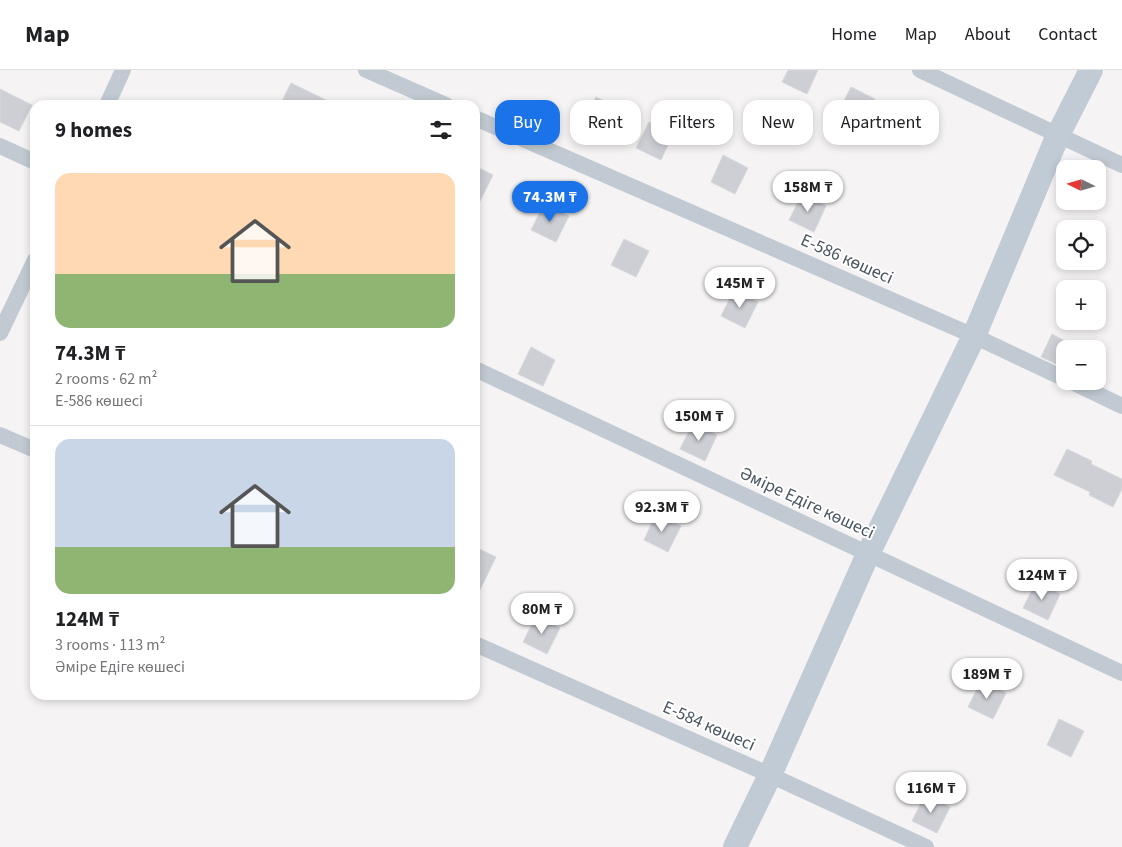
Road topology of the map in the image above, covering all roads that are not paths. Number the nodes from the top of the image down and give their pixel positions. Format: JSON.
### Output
{"nodes":[{"id":1,"x":123,"y":70,"type":"edge"},
{"id":2,"x":366,"y":70,"type":"edge"},
{"id":3,"x":920,"y":70,"type":"edge"},
{"id":4,"x":1091,"y":70,"type":"edge"},
{"id":5,"x":110,"y":100,"type":"edge"},
{"id":6,"x":435,"y":100,"type":"edge"},
{"id":7,"x":480,"y":120,"type":"edge"},
{"id":8,"x":1058,"y":135,"type":"junction"},
{"id":9,"x":0,"y":146,"type":"edge"},
{"id":10,"x":30,"y":160,"type":"edge"},
{"id":11,"x":1122,"y":165,"type":"edge"},
{"id":12,"x":30,"y":270,"type":"edge"},
{"id":13,"x":0,"y":333,"type":"edge"},
{"id":14,"x":974,"y":336,"type":"junction"},
{"id":15,"x":480,"y":371,"type":"edge"},
{"id":16,"x":1056,"y":375,"type":"edge"},
{"id":17,"x":1089,"y":390,"type":"edge"},
{"id":18,"x":1122,"y":406,"type":"edge"},
{"id":19,"x":0,"y":435,"type":"edge"},
{"id":20,"x":30,"y":448,"type":"edge"},
{"id":21,"x":868,"y":554,"type":"junction"},
{"id":22,"x":480,"y":646,"type":"edge"},
{"id":23,"x":1122,"y":673,"type":"edge"},
{"id":24,"x":770,"y":774,"type":"junction"},
{"id":25,"x":735,"y":847,"type":"edge"},
{"id":26,"x":926,"y":847,"type":"edge"}],
"edges":[{"from":1,"to":5,"type":"street"},
{"from":2,"to":6,"type":"street"},
{"from":3,"to":8,"type":"street"},
{"from":4,"to":8,"type":"street"},
{"from":7,"to":14,"type":"street","name":"Е-586 көшесі"},
{"from":8,"to":11,"type":"street"},
{"from":8,"to":14,"type":"street"},
{"from":9,"to":10,"type":"street"},
{"from":12,"to":13,"type":"street"},
{"from":14,"to":16,"type":"street","name":"Е-586 көшесі"},
{"from":14,"to":21,"type":"street"},
{"from":15,"to":21,"type":"street","name":"Әміре Едіге көшесі"},
{"from":17,"to":18,"type":"street"},
{"from":19,"to":20,"type":"street"},
{"from":21,"to":23,"type":"street","name":"Әміре Едіге көшесі"},
{"from":21,"to":24,"type":"street"},
{"from":22,"to":24,"type":"street","name":"Е-584 көшесі"},
{"from":24,"to":25,"type":"street"},
{"from":24,"to":26,"type":"street","name":"Е-584 көшесі"}]}
